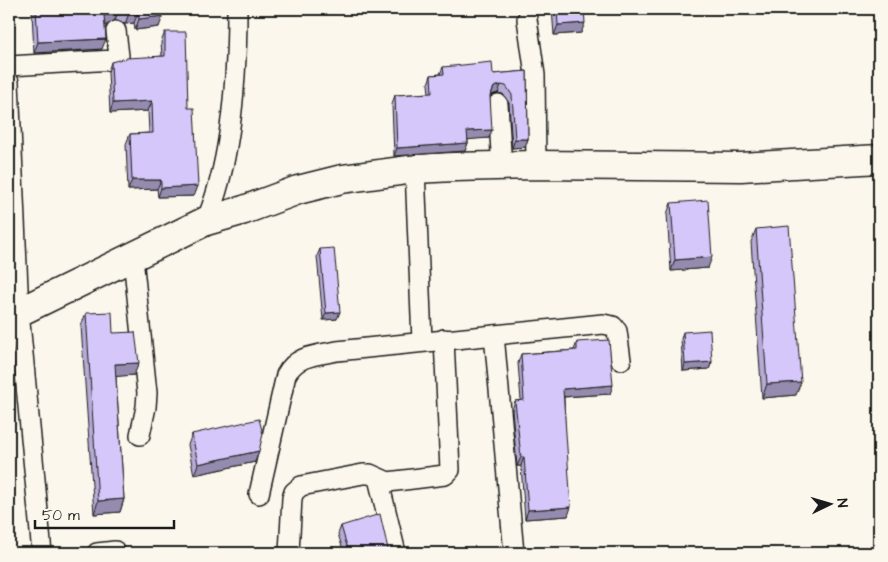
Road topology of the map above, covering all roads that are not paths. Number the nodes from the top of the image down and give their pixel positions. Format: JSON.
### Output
{"nodes":[{"id":1,"x":237,"y":9,"type":"edge"},
{"id":2,"x":527,"y":19,"type":"dead end"},
{"id":3,"x":116,"y":31,"type":"dead end"},
{"id":4,"x":9,"y":66,"type":"edge"},
{"id":5,"x":9,"y":82,"type":"edge"},
{"id":6,"x":498,"y":104,"type":"dead end"},
{"id":7,"x":879,"y":159,"type":"edge"},
{"id":8,"x":536,"y":165,"type":"junction"},
{"id":9,"x":502,"y":168,"type":"junction"},
{"id":10,"x":415,"y":169,"type":"junction"},
{"id":11,"x":206,"y":221,"type":"junction"},
{"id":12,"x":133,"y":258,"type":"junction"},
{"id":13,"x":14,"y":312,"type":"edge"},
{"id":14,"x":494,"y":335,"type":"junction"},
{"id":15,"x":444,"y":339,"type":"junction"},
{"id":16,"x":422,"y":341,"type":"junction"},
{"id":17,"x":621,"y":360,"type":"dead end"},
{"id":18,"x":140,"y":435,"type":"dead end"},
{"id":19,"x":378,"y":478,"type":"junction"},
{"id":20,"x":259,"y":494,"type":"dead end"},
{"id":21,"x":42,"y":553,"type":"edge"},
{"id":22,"x":289,"y":553,"type":"edge"},
{"id":23,"x":396,"y":553,"type":"edge"},
{"id":24,"x":514,"y":553,"type":"edge"}],
"edges":[{"from":1,"to":11,"type":"street"},
{"from":2,"to":8,"type":"street"},
{"from":3,"to":4,"type":"street"},
{"from":5,"to":13,"type":"street"},
{"from":6,"to":9,"type":"street"},
{"from":7,"to":8,"type":"main road"},
{"from":8,"to":9,"type":"main road"},
{"from":9,"to":10,"type":"main road"},
{"from":10,"to":11,"type":"main road"},
{"from":10,"to":16,"type":"street"},
{"from":11,"to":12,"type":"main road"},
{"from":12,"to":13,"type":"main road"},
{"from":12,"to":18,"type":"street"},
{"from":13,"to":21,"type":"street"},
{"from":14,"to":15,"type":"street"},
{"from":14,"to":17,"type":"street"},
{"from":14,"to":24,"type":"street"},
{"from":15,"to":16,"type":"street"},
{"from":15,"to":19,"type":"street"},
{"from":16,"to":20,"type":"street"},
{"from":19,"to":22,"type":"street"},
{"from":19,"to":23,"type":"street"}]}
